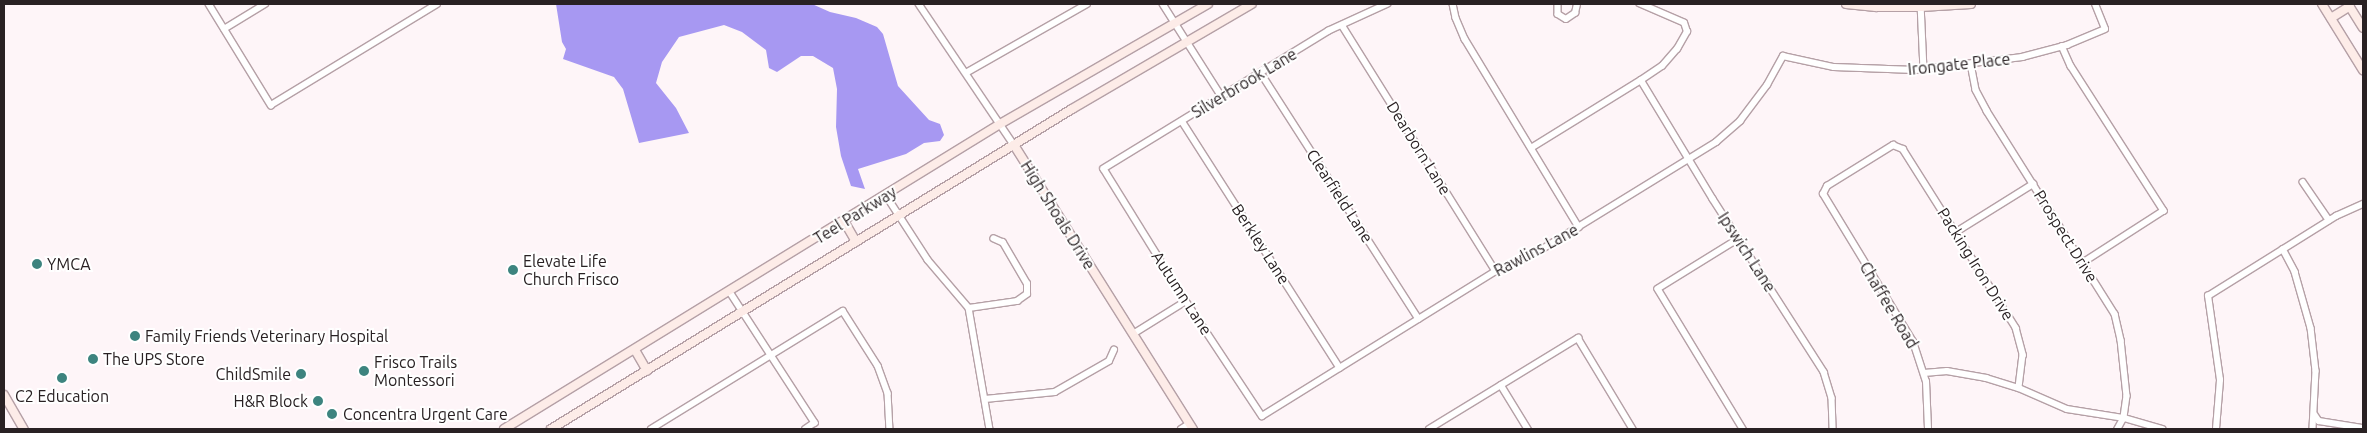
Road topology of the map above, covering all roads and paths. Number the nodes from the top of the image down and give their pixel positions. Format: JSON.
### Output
{"nodes":[{"id":1,"x":209,"y":4,"type":"edge"},
{"id":2,"x":265,"y":4,"type":"edge"},
{"id":3,"x":437,"y":4,"type":"edge"},
{"id":4,"x":920,"y":4,"type":"edge"},
{"id":5,"x":1086,"y":4,"type":"edge"},
{"id":6,"x":1163,"y":4,"type":"edge"},
{"id":7,"x":1208,"y":4,"type":"edge"},
{"id":8,"x":1252,"y":4,"type":"edge"},
{"id":9,"x":1388,"y":4,"type":"edge"},
{"id":10,"x":1453,"y":4,"type":"edge"},
{"id":11,"x":1558,"y":4,"type":"edge"},
{"id":12,"x":1577,"y":4,"type":"edge"},
{"id":13,"x":1640,"y":4,"type":"edge"},
{"id":14,"x":1846,"y":4,"type":"edge"},
{"id":15,"x":1971,"y":4,"type":"edge"},
{"id":16,"x":2095,"y":4,"type":"edge"},
{"id":17,"x":2322,"y":4,"type":"edge"},
{"id":18,"x":1920,"y":5,"type":"edge"},
{"id":19,"x":2349,"y":5,"type":"edge"},
{"id":20,"x":2331,"y":18,"type":"junction"},
{"id":21,"x":1175,"y":23,"type":"junction"},
{"id":22,"x":1342,"y":25,"type":"junction"},
{"id":23,"x":2363,"y":28,"type":"edge"},
{"id":24,"x":224,"y":29,"type":"junction"},
{"id":25,"x":1188,"y":42,"type":"junction"},
{"id":26,"x":2062,"y":46,"type":"junction"},
{"id":27,"x":1783,"y":56,"type":"joint"},
{"id":28,"x":1971,"y":64,"type":"junction"},
{"id":29,"x":1924,"y":70,"type":"junction"},
{"id":30,"x":2363,"y":70,"type":"edge"},
{"id":31,"x":966,"y":73,"type":"junction"},
{"id":32,"x":1260,"y":73,"type":"junction"},
{"id":33,"x":1641,"y":80,"type":"junction"},
{"id":34,"x":1222,"y":97,"type":"junction"},
{"id":35,"x":1182,"y":121,"type":"junction"},
{"id":36,"x":1000,"y":124,"type":"junction"},
{"id":37,"x":1014,"y":145,"type":"junction"},
{"id":38,"x":1531,"y":148,"type":"junction"},
{"id":39,"x":1689,"y":159,"type":"junction"},
{"id":40,"x":1104,"y":168,"type":"joint"},
{"id":41,"x":2303,"y":182,"type":"dead end"},
{"id":42,"x":2033,"y":184,"type":"junction"},
{"id":43,"x":1823,"y":190,"type":"joint"},
{"id":44,"x":886,"y":195,"type":"junction"},
{"id":45,"x":2363,"y":204,"type":"edge"},
{"id":46,"x":900,"y":215,"type":"junction"},
{"id":47,"x":2329,"y":220,"type":"junction"},
{"id":48,"x":844,"y":221,"type":"junction"},
{"id":49,"x":1579,"y":228,"type":"junction"},
{"id":50,"x":1956,"y":232,"type":"junction"},
{"id":51,"x":994,"y":239,"type":"dead end"},
{"id":52,"x":1739,"y":239,"type":"junction"},
{"id":53,"x":856,"y":242,"type":"junction"},
{"id":54,"x":2283,"y":249,"type":"junction"},
{"id":55,"x":2083,"y":263,"type":"junction"},
{"id":56,"x":1496,"y":271,"type":"junction"},
{"id":57,"x":730,"y":292,"type":"junction"},
{"id":58,"x":1186,"y":301,"type":"junction"},
{"id":59,"x":969,"y":308,"type":"junction"},
{"id":60,"x":743,"y":312,"type":"junction"},
{"id":61,"x":1419,"y":319,"type":"junction"},
{"id":62,"x":1133,"y":334,"type":"junction"},
{"id":63,"x":635,"y":350,"type":"junction"},
{"id":64,"x":1114,"y":350,"type":"dead end"},
{"id":65,"x":773,"y":356,"type":"junction"},
{"id":66,"x":1340,"y":368,"type":"junction"},
{"id":67,"x":647,"y":371,"type":"junction"},
{"id":68,"x":1924,"y":373,"type":"junction"},
{"id":69,"x":1501,"y":385,"type":"junction"},
{"id":70,"x":2019,"y":388,"type":"junction"},
{"id":71,"x":4,"y":395,"type":"edge"},
{"id":72,"x":986,"y":400,"type":"junction"},
{"id":73,"x":2315,"y":415,"type":"junction"},
{"id":74,"x":1262,"y":416,"type":"joint"},
{"id":75,"x":2124,"y":418,"type":"junction"},
{"id":76,"x":1191,"y":427,"type":"edge"},
{"id":77,"x":509,"y":428,"type":"edge"},
{"id":78,"x":2363,"y":428,"type":"edge"},
{"id":79,"x":24,"y":429,"type":"edge"},
{"id":80,"x":551,"y":429,"type":"edge"},
{"id":81,"x":651,"y":429,"type":"edge"},
{"id":82,"x":806,"y":429,"type":"edge"},
{"id":83,"x":890,"y":429,"type":"edge"},
{"id":84,"x":990,"y":429,"type":"edge"},
{"id":85,"x":1181,"y":429,"type":"edge"},
{"id":86,"x":1429,"y":429,"type":"edge"},
{"id":87,"x":1528,"y":429,"type":"edge"},
{"id":88,"x":1633,"y":429,"type":"edge"},
{"id":89,"x":1743,"y":429,"type":"edge"},
{"id":90,"x":1833,"y":429,"type":"edge"},
{"id":91,"x":1928,"y":429,"type":"edge"},
{"id":92,"x":2118,"y":429,"type":"edge"},
{"id":93,"x":2162,"y":429,"type":"edge"},
{"id":94,"x":2216,"y":429,"type":"edge"},
{"id":95,"x":2313,"y":429,"type":"edge"}],
"edges":[{"from":1,"to":24,"type":"street"},
{"from":2,"to":24,"type":"street"},
{"from":3,"to":24,"type":"street"},
{"from":4,"to":31,"type":"street","name":"High Shoals Drive"},
{"from":5,"to":31,"type":"street"},
{"from":6,"to":21,"type":"street"},
{"from":7,"to":21,"type":"main road","name":"Teel Parkway"},
{"from":8,"to":25,"type":"main road","name":"Teel Parkway"},
{"from":9,"to":22,"type":"street","name":"Silverbrook Lane"},
{"from":10,"to":38,"type":"street"},
{"from":11,"to":12,"type":"street"},
{"from":13,"to":33,"type":"street"},
{"from":14,"to":18,"type":"main road"},
{"from":15,"to":18,"type":"main road"},
{"from":16,"to":26,"type":"street","name":"Irongate Place"},
{"from":17,"to":20,"type":"main road"},
{"from":18,"to":29,"type":"street"},
{"from":19,"to":20,"type":"main road"},
{"from":19,"to":23,"type":"main road"},
{"from":20,"to":30,"type":"main road"},
{"from":21,"to":25,"type":"street"},
{"from":21,"to":36,"type":"main road","name":"Teel Parkway"},
{"from":22,"to":32,"type":"street","name":"Silverbrook Lane"},
{"from":22,"to":56,"type":"street","name":"Dearborn Lane"},
{"from":25,"to":34,"type":"street"},
{"from":25,"to":37,"type":"main road","name":"Teel Parkway"},
{"from":26,"to":28,"type":"street","name":"Irongate Place"},
{"from":26,"to":55,"type":"street"},
{"from":27,"to":29,"type":"street","name":"Irongate Place"},
{"from":27,"to":39,"type":"street","name":"Rawlins Lane"},
{"from":28,"to":29,"type":"street","name":"Irongate Place"},
{"from":28,"to":42,"type":"street","name":"Prospect Drive"},
{"from":31,"to":36,"type":"street","name":"High Shoals Drive"},
{"from":32,"to":34,"type":"street","name":"Silverbrook Lane"},
{"from":32,"to":61,"type":"street","name":"Clearfield Lane"},
{"from":33,"to":38,"type":"street"},
{"from":33,"to":39,"type":"street","name":"Ipswich Lane"},
{"from":34,"to":35,"type":"street","name":"Silverbrook Lane"},
{"from":35,"to":40,"type":"street","name":"Silverbrook Lane"},
{"from":35,"to":66,"type":"street","name":"Berkley Lane"},
{"from":36,"to":37,"type":"street","name":"High Shoals Drive"},
{"from":36,"to":44,"type":"main road","name":"Teel Parkway"},
{"from":37,"to":46,"type":"main road","name":"Teel Parkway"},
{"from":37,"to":62,"type":"main road","name":"High Shoals Drive"},
{"from":38,"to":49,"type":"street"},
{"from":39,"to":49,"type":"street","name":"Rawlins Lane"},
{"from":39,"to":52,"type":"street","name":"Ipswich Lane"},
{"from":40,"to":58,"type":"street","name":"Autumn Lane"},
{"from":41,"to":47,"type":"street"},
{"from":42,"to":50,"type":"street"},
{"from":42,"to":55,"type":"street","name":"Prospect Drive"},
{"from":43,"to":50,"type":"street","name":"Packing Iron Drive"},
{"from":43,"to":68,"type":"street","name":"Chaffee Road"},
{"from":44,"to":46,"type":"street"},
{"from":44,"to":48,"type":"main road","name":"Teel Parkway"},
{"from":45,"to":47,"type":"street"},
{"from":46,"to":53,"type":"main road","name":"Teel Parkway"},
{"from":46,"to":59,"type":"street"},
{"from":47,"to":54,"type":"street"},
{"from":48,"to":53,"type":"main road"},
{"from":48,"to":57,"type":"main road","name":"Teel Parkway"},
{"from":49,"to":56,"type":"street","name":"Rawlins Lane"},
{"from":50,"to":70,"type":"street","name":"Packing Iron Drive"},
{"from":51,"to":59,"type":"street"},
{"from":52,"to":89,"type":"street"},
{"from":52,"to":90,"type":"street","name":"Ipswich Lane"},
{"from":53,"to":60,"type":"main road","name":"Teel Parkway"},
{"from":54,"to":73,"type":"street"},
{"from":54,"to":94,"type":"street"},
{"from":55,"to":75,"type":"street","name":"Prospect Drive"},
{"from":56,"to":61,"type":"street","name":"Rawlins Lane"},
{"from":57,"to":60,"type":"street"},
{"from":57,"to":63,"type":"main road","name":"Teel Parkway"},
{"from":58,"to":62,"type":"street"},
{"from":58,"to":74,"type":"street","name":"Autumn Lane"},
{"from":59,"to":72,"type":"street"},
{"from":60,"to":65,"type":"street"},
{"from":60,"to":67,"type":"main road","name":"Teel Parkway"},
{"from":61,"to":66,"type":"street","name":"Rawlins Lane"},
{"from":62,"to":76,"type":"main road","name":"High Shoals Drive"},
{"from":63,"to":67,"type":"main road"},
{"from":63,"to":77,"type":"main road","name":"Teel Parkway"},
{"from":64,"to":72,"type":"street"},
{"from":65,"to":81,"type":"street"},
{"from":65,"to":82,"type":"street"},
{"from":65,"to":83,"type":"street"},
{"from":66,"to":74,"type":"street","name":"Rawlins Lane"},
{"from":67,"to":80,"type":"main road","name":"Teel Parkway"},
{"from":68,"to":70,"type":"street"},
{"from":68,"to":91,"type":"street","name":"Chaffee Road"},
{"from":69,"to":86,"type":"street"},
{"from":69,"to":87,"type":"street"},
{"from":69,"to":88,"type":"street"},
{"from":70,"to":75,"type":"street"},
{"from":71,"to":79,"type":"main road"},
{"from":72,"to":84,"type":"street"},
{"from":73,"to":78,"type":"street"},
{"from":73,"to":95,"type":"street"},
{"from":75,"to":92,"type":"street"},
{"from":75,"to":93,"type":"street"},
{"from":76,"to":85,"type":"street"}]}
